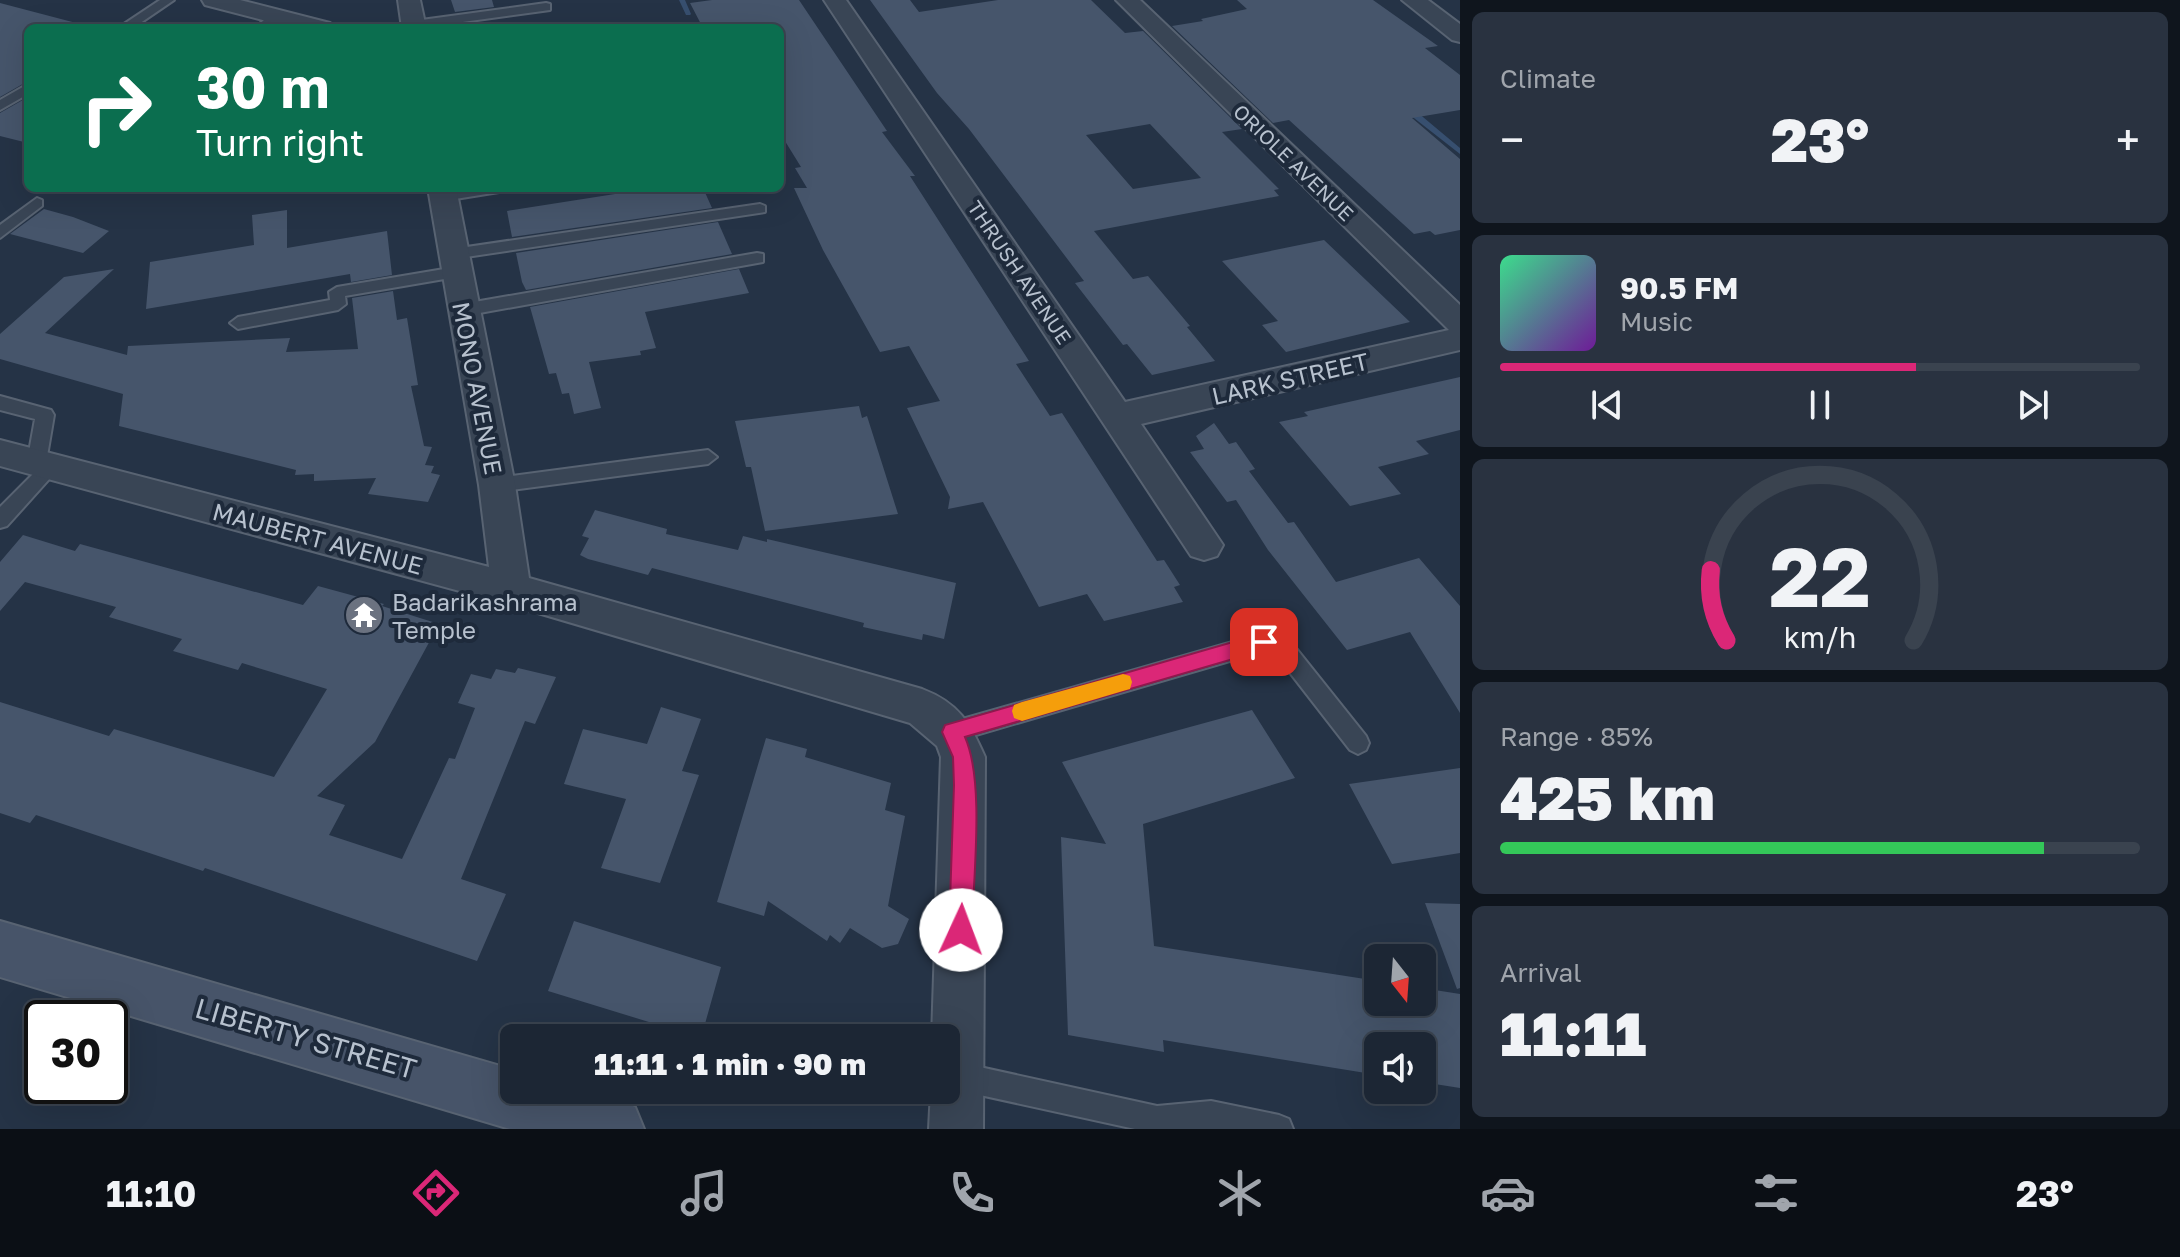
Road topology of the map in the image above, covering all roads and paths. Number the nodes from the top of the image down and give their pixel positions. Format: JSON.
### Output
{"nodes":[{"id":1,"x":168,"y":0,"type":"edge"},
{"id":2,"x":213,"y":0,"type":"edge"},
{"id":3,"x":409,"y":0,"type":"edge"},
{"id":4,"x":835,"y":0,"type":"edge"},
{"id":5,"x":1127,"y":0,"type":"edge"},
{"id":6,"x":1413,"y":0,"type":"edge"},
{"id":7,"x":546,"y":7,"type":"dead end"},
{"id":8,"x":269,"y":22,"type":"edge"},
{"id":9,"x":130,"y":24,"type":"edge"},
{"id":10,"x":413,"y":24,"type":"edge"},
{"id":11,"x":434,"y":24,"type":"edge"},
{"id":12,"x":1460,"y":35,"type":"edge"},
{"id":13,"x":24,"y":91,"type":"edge"},
{"id":14,"x":0,"y":106,"type":"edge"},
{"id":15,"x":443,"y":192,"type":"edge"},
{"id":16,"x":37,"y":203,"type":"dead end"},
{"id":17,"x":760,"y":209,"type":"dead end"},
{"id":18,"x":0,"y":233,"type":"edge"},
{"id":19,"x":757,"y":258,"type":"dead end"},
{"id":20,"x":455,"y":263,"type":"junction"},
{"id":21,"x":463,"y":310,"type":"junction"},
{"id":22,"x":238,"y":323,"type":"dead end"},
{"id":23,"x":1460,"y":323,"type":"edge"},
{"id":24,"x":1460,"y":339,"type":"edge"},
{"id":25,"x":0,"y":403,"type":"edge"},
{"id":26,"x":1119,"y":416,"type":"junction"},
{"id":27,"x":708,"y":457,"type":"dead end"},
{"id":28,"x":29,"y":461,"type":"edge"},
{"id":29,"x":497,"y":485,"type":"junction"},
{"id":30,"x":0,"y":520,"type":"edge"},
{"id":31,"x":1204,"y":545,"type":"dead end"},
{"id":32,"x":511,"y":589,"type":"junction"},
{"id":33,"x":952,"y":732,"type":"junction"},
{"id":34,"x":1358,"y":743,"type":"dead end"},
{"id":35,"x":0,"y":949,"type":"edge"},
{"id":36,"x":958,"y":1024,"type":"edge"},
{"id":37,"x":960,"y":1077,"type":"edge"},
{"id":38,"x":956,"y":1104,"type":"edge"},
{"id":39,"x":613,"y":1129,"type":"edge"},
{"id":40,"x":956,"y":1129,"type":"edge"},
{"id":41,"x":1279,"y":1129,"type":"edge"}],
"edges":[{"from":1,"to":9,"type":"lane"},
{"from":2,"to":8,"type":"street"},
{"from":3,"to":10,"type":"street"},
{"from":4,"to":26,"type":"street","name":"THRUSH AVENUE"},
{"from":5,"to":23,"type":"street","name":"ORIOLE AVENUE"},
{"from":6,"to":12,"type":"street"},
{"from":7,"to":11,"type":"lane"},
{"from":13,"to":14,"type":"lane"},
{"from":15,"to":20,"type":"street","name":"MONO AVENUE"},
{"from":16,"to":18,"type":"lane"},
{"from":17,"to":20,"type":"lane"},
{"from":19,"to":21,"type":"lane"},
{"from":20,"to":21,"type":"street","name":"MONO AVENUE"},
{"from":20,"to":22,"type":"lane"},
{"from":21,"to":29,"type":"street","name":"MONO AVENUE"},
{"from":24,"to":26,"type":"street","name":"LARK STREET"},
{"from":25,"to":28,"type":"lane"},
{"from":26,"to":31,"type":"street","name":"THRUSH AVENUE"},
{"from":27,"to":29,"type":"lane"},
{"from":28,"to":30,"type":"lane"},
{"from":28,"to":32,"type":"street","name":"MAUBERT AVENUE"},
{"from":29,"to":32,"type":"street","name":"MONO AVENUE"},
{"from":32,"to":33,"type":"street","name":"MAUBERT AVENUE"},
{"from":33,"to":34,"type":"lane"},
{"from":33,"to":36,"type":"street"},
{"from":35,"to":39,"type":"street","name":"LIBERTY STREET"},
{"from":37,"to":41,"type":"lane"},
{"from":38,"to":40,"type":"street"}]}
